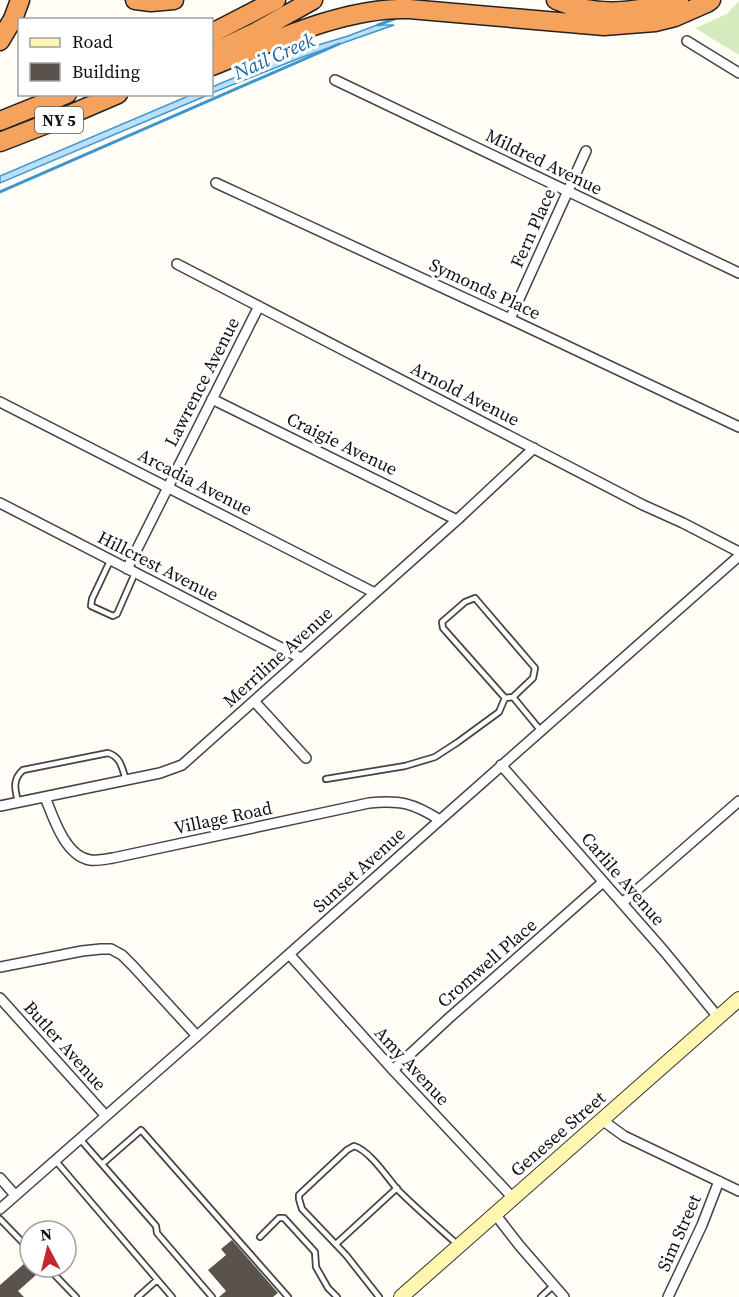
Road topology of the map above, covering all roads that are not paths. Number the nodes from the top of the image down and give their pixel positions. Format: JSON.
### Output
{"nodes":[{"id":1,"x":20,"y":0,"type":"edge"},
{"id":2,"x":136,"y":0,"type":"edge"},
{"id":3,"x":174,"y":0,"type":"edge"},
{"id":4,"x":276,"y":0,"type":"edge"},
{"id":5,"x":313,"y":0,"type":"edge"},
{"id":6,"x":556,"y":0,"type":"edge"},
{"id":7,"x":679,"y":0,"type":"edge"},
{"id":8,"x":711,"y":0,"type":"edge"},
{"id":9,"x":213,"y":32,"type":"edge"},
{"id":10,"x":0,"y":41,"type":"edge"},
{"id":11,"x":687,"y":41,"type":"dead end"},
{"id":12,"x":213,"y":53,"type":"edge"},
{"id":13,"x":213,"y":66,"type":"edge"},
{"id":14,"x":739,"y":73,"type":"edge"},
{"id":15,"x":335,"y":80,"type":"dead end"},
{"id":16,"x":62,"y":96,"type":"edge"},
{"id":17,"x":116,"y":96,"type":"edge"},
{"id":18,"x":0,"y":121,"type":"edge"},
{"id":19,"x":0,"y":142,"type":"edge"},
{"id":20,"x":585,"y":151,"type":"dead end"},
{"id":21,"x":216,"y":183,"type":"dead end"},
{"id":22,"x":567,"y":192,"type":"junction"},
{"id":23,"x":177,"y":264,"type":"dead end"},
{"id":24,"x":739,"y":273,"type":"edge"},
{"id":25,"x":259,"y":306,"type":"junction"},
{"id":26,"x":510,"y":319,"type":"junction"},
{"id":27,"x":212,"y":399,"type":"junction"},
{"id":28,"x":0,"y":402,"type":"edge"},
{"id":29,"x":739,"y":428,"type":"edge"},
{"id":30,"x":534,"y":448,"type":"junction"},
{"id":31,"x":168,"y":487,"type":"junction"},
{"id":32,"x":0,"y":503,"type":"edge"},
{"id":33,"x":457,"y":520,"type":"junction"},
{"id":34,"x":739,"y":554,"type":"edge"},
{"id":35,"x":110,"y":560,"type":"junction"},
{"id":36,"x":131,"y":571,"type":"junction"},
{"id":37,"x":375,"y":593,"type":"junction"},
{"id":38,"x":302,"y":658,"type":"junction"},
{"id":39,"x":513,"y":697,"type":"junction"},
{"id":40,"x":505,"y":698,"type":"junction"},
{"id":41,"x":254,"y":701,"type":"junction"},
{"id":42,"x":541,"y":730,"type":"junction"},
{"id":43,"x":306,"y":758,"type":"dead end"},
{"id":44,"x":501,"y":765,"type":"junction"},
{"id":45,"x":326,"y":779,"type":"dead end"},
{"id":46,"x":126,"y":780,"type":"junction"},
{"id":47,"x":45,"y":797,"type":"junction"},
{"id":48,"x":739,"y":801,"type":"edge"},
{"id":49,"x":18,"y":802,"type":"junction"},
{"id":50,"x":0,"y":806,"type":"edge"},
{"id":51,"x":440,"y":820,"type":"junction"},
{"id":52,"x":603,"y":882,"type":"junction"},
{"id":53,"x":622,"y":903,"type":"junction"},
{"id":54,"x":289,"y":954,"type":"junction"},
{"id":55,"x":0,"y":968,"type":"edge"},
{"id":56,"x":0,"y":998,"type":"edge"},
{"id":57,"x":739,"y":999,"type":"edge"},
{"id":58,"x":718,"y":1017,"type":"junction"},
{"id":59,"x":197,"y":1036,"type":"junction"},
{"id":60,"x":393,"y":1070,"type":"junction"},
{"id":61,"x":106,"y":1116,"type":"junction"},
{"id":62,"x":602,"y":1120,"type":"junction"},
{"id":63,"x":80,"y":1139,"type":"junction"},
{"id":64,"x":55,"y":1160,"type":"junction"},
{"id":65,"x":102,"y":1164,"type":"junction"},
{"id":66,"x":0,"y":1178,"type":"edge"},
{"id":67,"x":719,"y":1181,"type":"junction"},
{"id":68,"x":397,"y":1188,"type":"junction"},
{"id":69,"x":739,"y":1191,"type":"edge"},
{"id":70,"x":15,"y":1195,"type":"junction"},
{"id":71,"x":513,"y":1198,"type":"junction"},
{"id":72,"x":0,"y":1209,"type":"edge"},
{"id":73,"x":495,"y":1214,"type":"junction"},
{"id":74,"x":0,"y":1219,"type":"edge"},
{"id":75,"x":260,"y":1237,"type":"dead end"},
{"id":76,"x":18,"y":1238,"type":"edge"},
{"id":77,"x":336,"y":1244,"type":"junction"},
{"id":78,"x":459,"y":1245,"type":"junction"},
{"id":79,"x":59,"y":1279,"type":"edge"},
{"id":80,"x":157,"y":1280,"type":"junction"},
{"id":81,"x":554,"y":1285,"type":"junction"},
{"id":82,"x":76,"y":1297,"type":"edge"},
{"id":83,"x":138,"y":1297,"type":"edge"},
{"id":84,"x":172,"y":1297,"type":"edge"},
{"id":85,"x":212,"y":1297,"type":"edge"},
{"id":86,"x":288,"y":1297,"type":"edge"},
{"id":87,"x":337,"y":1297,"type":"edge"},
{"id":88,"x":379,"y":1297,"type":"edge"},
{"id":89,"x":401,"y":1297,"type":"edge"},
{"id":90,"x":541,"y":1297,"type":"edge"},
{"id":91,"x":564,"y":1297,"type":"edge"},
{"id":92,"x":668,"y":1297,"type":"edge"}],
"edges":[{"from":1,"to":10,"type":"highway"},
{"from":2,"to":3,"type":"highway"},
{"from":4,"to":9,"type":"highway"},
{"from":5,"to":12,"type":"highway"},
{"from":6,"to":7,"type":"highway"},
{"from":8,"to":13,"type":"highway"},
{"from":11,"to":14,"type":"street"},
{"from":15,"to":22,"type":"street","name":"Mildred Avenue"},
{"from":16,"to":18,"type":"highway","number":"NY 5"},
{"from":17,"to":19,"type":"highway","number":"NY 5"},
{"from":20,"to":22,"type":"street","name":"Fern Place"},
{"from":21,"to":26,"type":"street","name":"Symonds Place"},
{"from":22,"to":24,"type":"street","name":"Mildred Avenue"},
{"from":22,"to":26,"type":"street","name":"Fern Place"},
{"from":23,"to":25,"type":"street","name":"Arnold Avenue"},
{"from":25,"to":27,"type":"street","name":"Lawrence Avenue"},
{"from":25,"to":30,"type":"street","name":"Arnold Avenue"},
{"from":26,"to":29,"type":"street","name":"Symonds Place"},
{"from":27,"to":31,"type":"street","name":"Lawrence Avenue"},
{"from":27,"to":33,"type":"street","name":"Craigie Avenue"},
{"from":28,"to":31,"type":"street","name":"Arcadia Avenue"},
{"from":30,"to":33,"type":"street","name":"Merriline Avenue"},
{"from":30,"to":34,"type":"street","name":"Arnold Avenue"},
{"from":31,"to":36,"type":"street","name":"Lawrence Avenue"},
{"from":31,"to":37,"type":"street","name":"Arcadia Avenue"},
{"from":32,"to":35,"type":"street","name":"Hillcrest Avenue"},
{"from":33,"to":37,"type":"street","name":"Merriline Avenue"},
{"from":34,"to":42,"type":"street","name":"Sunset Avenue"},
{"from":35,"to":36,"type":"street","name":"Hillcrest Avenue"},
{"from":35,"to":36,"type":"lane"},
{"from":36,"to":38,"type":"street","name":"Hillcrest Avenue"},
{"from":37,"to":38,"type":"street","name":"Merriline Avenue"},
{"from":38,"to":41,"type":"street","name":"Merriline Avenue"},
{"from":39,"to":40,"type":"lane"},
{"from":39,"to":40,"type":"lane"},
{"from":39,"to":42,"type":"lane"},
{"from":40,"to":45,"type":"lane"},
{"from":41,"to":43,"type":"street"},
{"from":41,"to":46,"type":"street","name":"Merriline Avenue"},
{"from":42,"to":44,"type":"street","name":"Sunset Avenue"},
{"from":44,"to":51,"type":"street","name":"Sunset Avenue"},
{"from":44,"to":52,"type":"street","name":"Carlile Avenue"},
{"from":46,"to":47,"type":"street","name":"Merriline Avenue"},
{"from":46,"to":49,"type":"lane"},
{"from":47,"to":49,"type":"street","name":"Merriline Avenue"},
{"from":47,"to":51,"type":"street","name":"Village Road"},
{"from":48,"to":53,"type":"street"},
{"from":49,"to":50,"type":"street","name":"Merriline Avenue"},
{"from":51,"to":54,"type":"street","name":"Sunset Avenue"},
{"from":52,"to":53,"type":"street","name":"Carlile Avenue"},
{"from":52,"to":60,"type":"street","name":"Cromwell Place"},
{"from":53,"to":58,"type":"street","name":"Carlile Avenue"},
{"from":54,"to":59,"type":"street","name":"Sunset Avenue"},
{"from":54,"to":60,"type":"street","name":"Amy Avenue"},
{"from":55,"to":59,"type":"street"},
{"from":56,"to":61,"type":"street","name":"Butler Avenue"},
{"from":57,"to":58,"type":"main road","name":"Genesee Street"},
{"from":58,"to":62,"type":"main road","name":"Genesee Street"},
{"from":59,"to":61,"type":"street","name":"Sunset Avenue"},
{"from":60,"to":71,"type":"street","name":"Amy Avenue"},
{"from":61,"to":63,"type":"street","name":"Sunset Avenue"},
{"from":62,"to":67,"type":"street"},
{"from":62,"to":71,"type":"main road","name":"Genesee Street"},
{"from":63,"to":64,"type":"street","name":"Sunset Avenue"},
{"from":63,"to":65,"type":"lane"},
{"from":64,"to":70,"type":"street","name":"Sunset Avenue"},
{"from":64,"to":80,"type":"lane"},
{"from":65,"to":85,"type":"lane"},
{"from":65,"to":86,"type":"lane"},
{"from":66,"to":70,"type":"street"},
{"from":67,"to":69,"type":"street"},
{"from":67,"to":92,"type":"street","name":"Sim Street"},
{"from":68,"to":77,"type":"lane"},
{"from":68,"to":77,"type":"lane"},
{"from":68,"to":78,"type":"lane"},
{"from":70,"to":72,"type":"street","name":"Sunset Avenue"},
{"from":71,"to":73,"type":"main road","name":"Genesee Street"},
{"from":73,"to":78,"type":"main road","name":"Genesee Street"},
{"from":73,"to":81,"type":"street"},
{"from":74,"to":76,"type":"lane"},
{"from":75,"to":87,"type":"lane"},
{"from":77,"to":88,"type":"lane"},
{"from":78,"to":89,"type":"main road","name":"Genesee Street"},
{"from":79,"to":82,"type":"lane"},
{"from":80,"to":83,"type":"lane"},
{"from":80,"to":84,"type":"lane"},
{"from":81,"to":90,"type":"lane"},
{"from":81,"to":91,"type":"street"}]}
